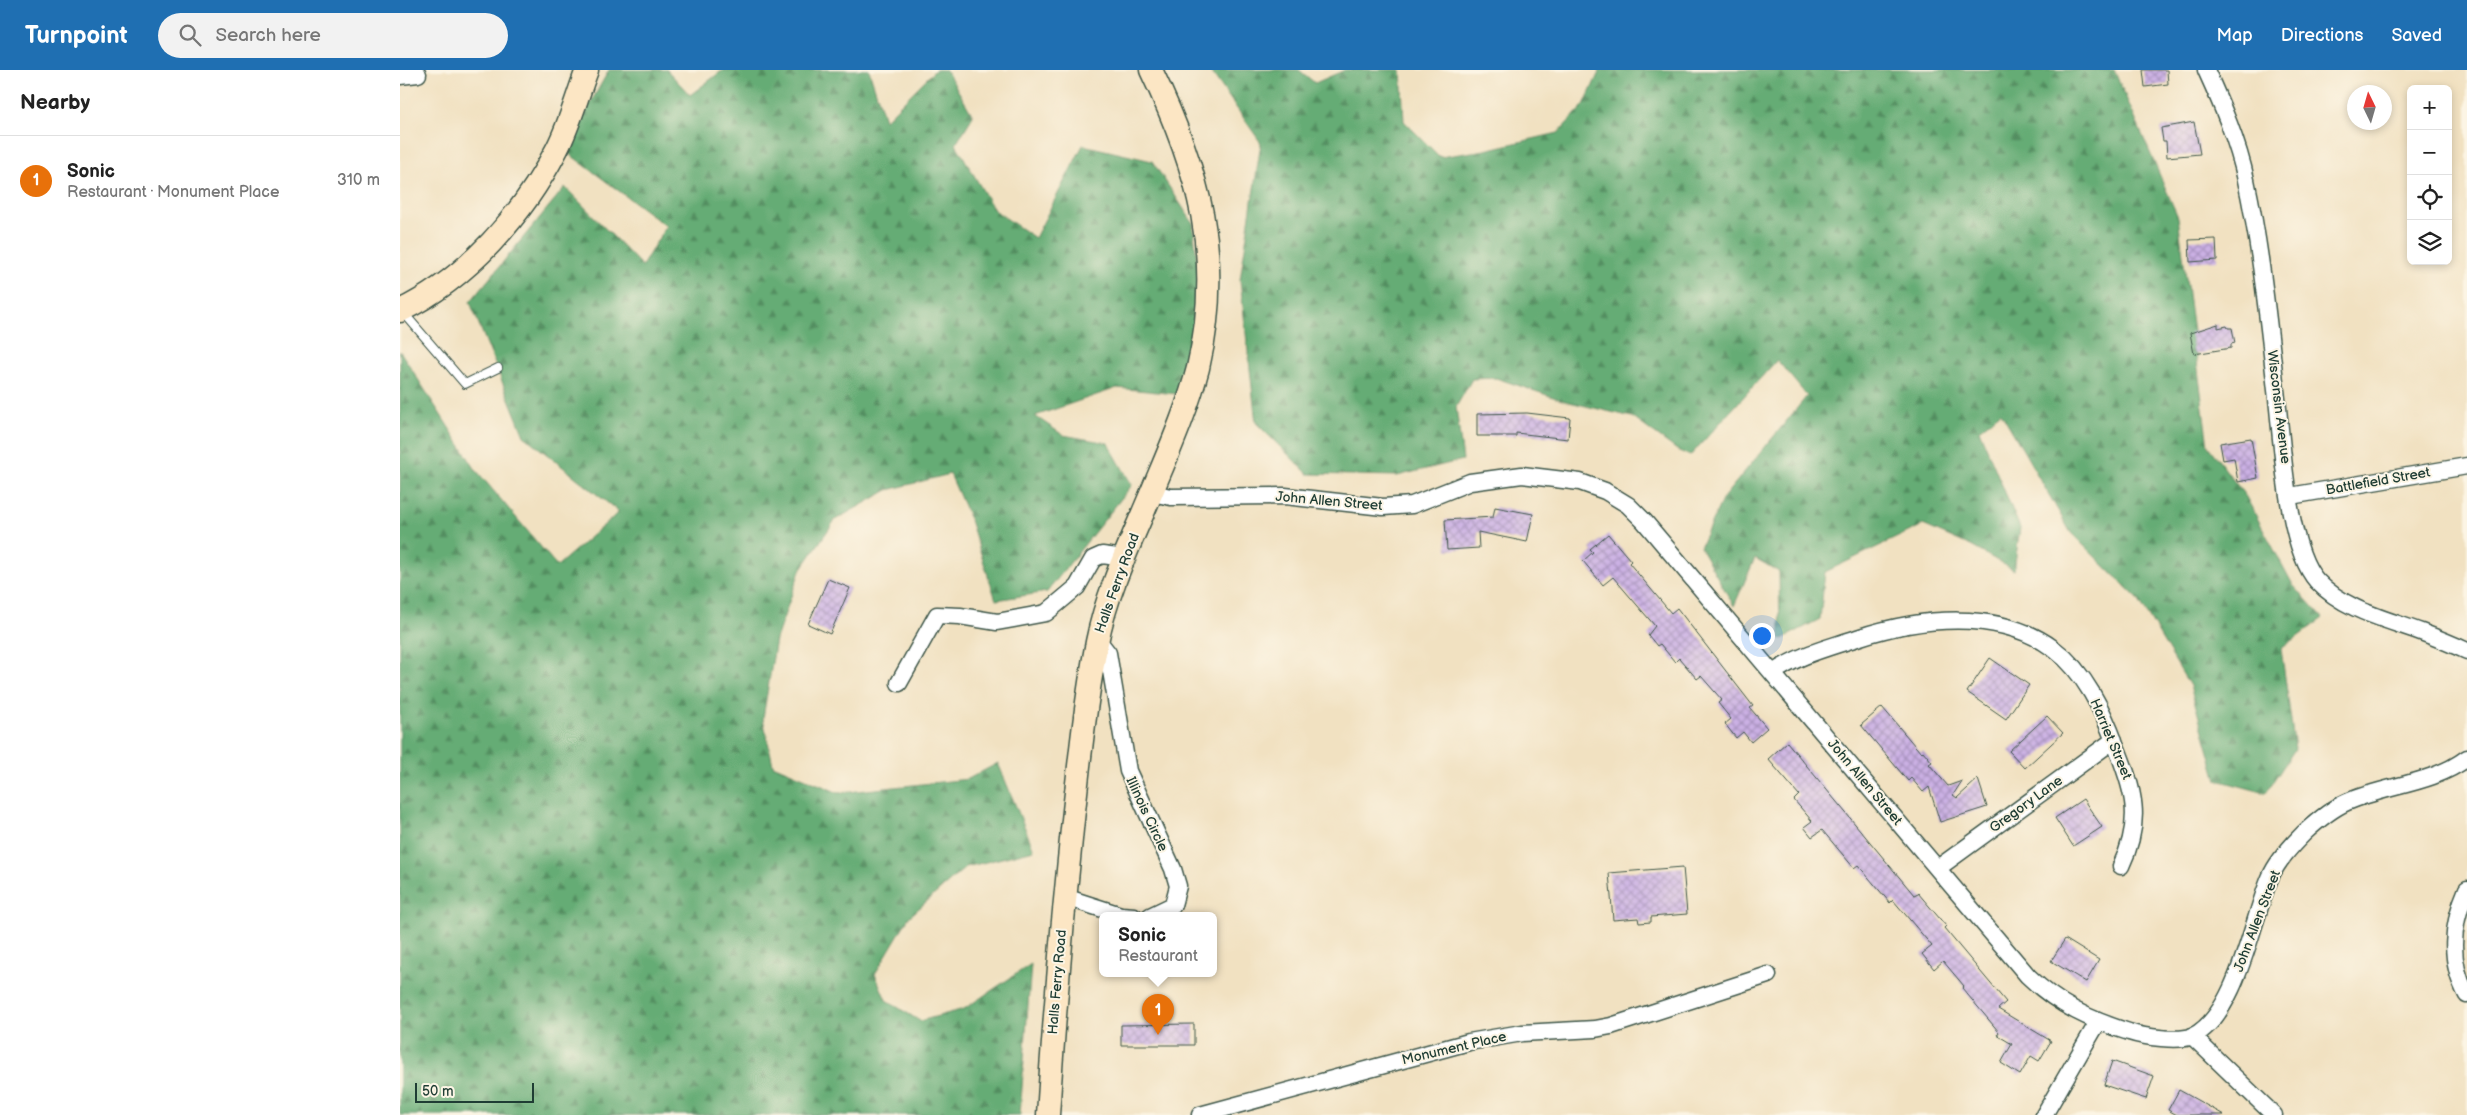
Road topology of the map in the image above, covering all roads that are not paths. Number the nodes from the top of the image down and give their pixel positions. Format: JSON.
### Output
{"nodes":[{"id":1,"x":587,"y":70,"type":"edge"},
{"id":2,"x":1152,"y":70,"type":"edge"},
{"id":3,"x":2206,"y":70,"type":"edge"},
{"id":4,"x":418,"y":74,"type":"dead end"},
{"id":5,"x":400,"y":76,"type":"edge"},
{"id":6,"x":401,"y":311,"type":"edge"},
{"id":7,"x":498,"y":368,"type":"dead end"},
{"id":8,"x":2467,"y":466,"type":"edge"},
{"id":9,"x":1152,"y":493,"type":"junction"},
{"id":10,"x":2290,"y":496,"type":"junction"},
{"id":11,"x":1124,"y":558,"type":"junction"},
{"id":12,"x":1097,"y":639,"type":"junction"},
{"id":13,"x":2467,"y":650,"type":"edge"},
{"id":14,"x":1773,"y":673,"type":"junction"},
{"id":15,"x":899,"y":682,"type":"dead end"},
{"id":16,"x":2114,"y":740,"type":"junction"},
{"id":17,"x":2467,"y":758,"type":"edge"},
{"id":18,"x":2121,"y":866,"type":"dead end"},
{"id":19,"x":1938,"y":868,"type":"junction"},
{"id":20,"x":2467,"y":889,"type":"edge"},
{"id":21,"x":1065,"y":897,"type":"junction"},
{"id":22,"x":1112,"y":912,"type":"edge"},
{"id":23,"x":1158,"y":912,"type":"edge"},
{"id":24,"x":1768,"y":975,"type":"dead end"},
{"id":25,"x":2467,"y":994,"type":"edge"},
{"id":26,"x":2098,"y":1022,"type":"junction"},
{"id":27,"x":2192,"y":1036,"type":"junction"},
{"id":28,"x":1048,"y":1115,"type":"edge"},
{"id":29,"x":1200,"y":1115,"type":"edge"},
{"id":30,"x":2044,"y":1115,"type":"edge"},
{"id":31,"x":2274,"y":1115,"type":"edge"}],
"edges":[{"from":1,"to":6,"type":"street"},
{"from":2,"to":9,"type":"street","name":"Halls Ferry Road"},
{"from":3,"to":10,"type":"street","name":"Wisconsin Avenue"},
{"from":4,"to":5,"type":"street"},
{"from":6,"to":7,"type":"lane"},
{"from":8,"to":10,"type":"street","name":"Battlefield Street"},
{"from":9,"to":11,"type":"street","name":"Halls Ferry Road"},
{"from":9,"to":14,"type":"street","name":"John Allen Street"},
{"from":10,"to":13,"type":"street","name":"Wisconsin Avenue"},
{"from":11,"to":12,"type":"street","name":"Halls Ferry Road"},
{"from":11,"to":15,"type":"street"},
{"from":12,"to":21,"type":"street","name":"Halls Ferry Road"},
{"from":12,"to":23,"type":"street","name":"Illinois Circle"},
{"from":14,"to":16,"type":"street","name":"Harriet Street"},
{"from":14,"to":19,"type":"street","name":"John Allen Street"},
{"from":16,"to":18,"type":"street","name":"Harriet Street"},
{"from":16,"to":19,"type":"street","name":"Gregory Lane"},
{"from":17,"to":27,"type":"street","name":"John Allen Street"},
{"from":19,"to":26,"type":"street","name":"John Allen Street"},
{"from":20,"to":25,"type":"street"},
{"from":21,"to":22,"type":"street"},
{"from":21,"to":28,"type":"street","name":"Halls Ferry Road"},
{"from":24,"to":29,"type":"street","name":"Monument Place"},
{"from":26,"to":27,"type":"street","name":"John Allen Street"},
{"from":26,"to":30,"type":"street"},
{"from":27,"to":31,"type":"street"}]}
